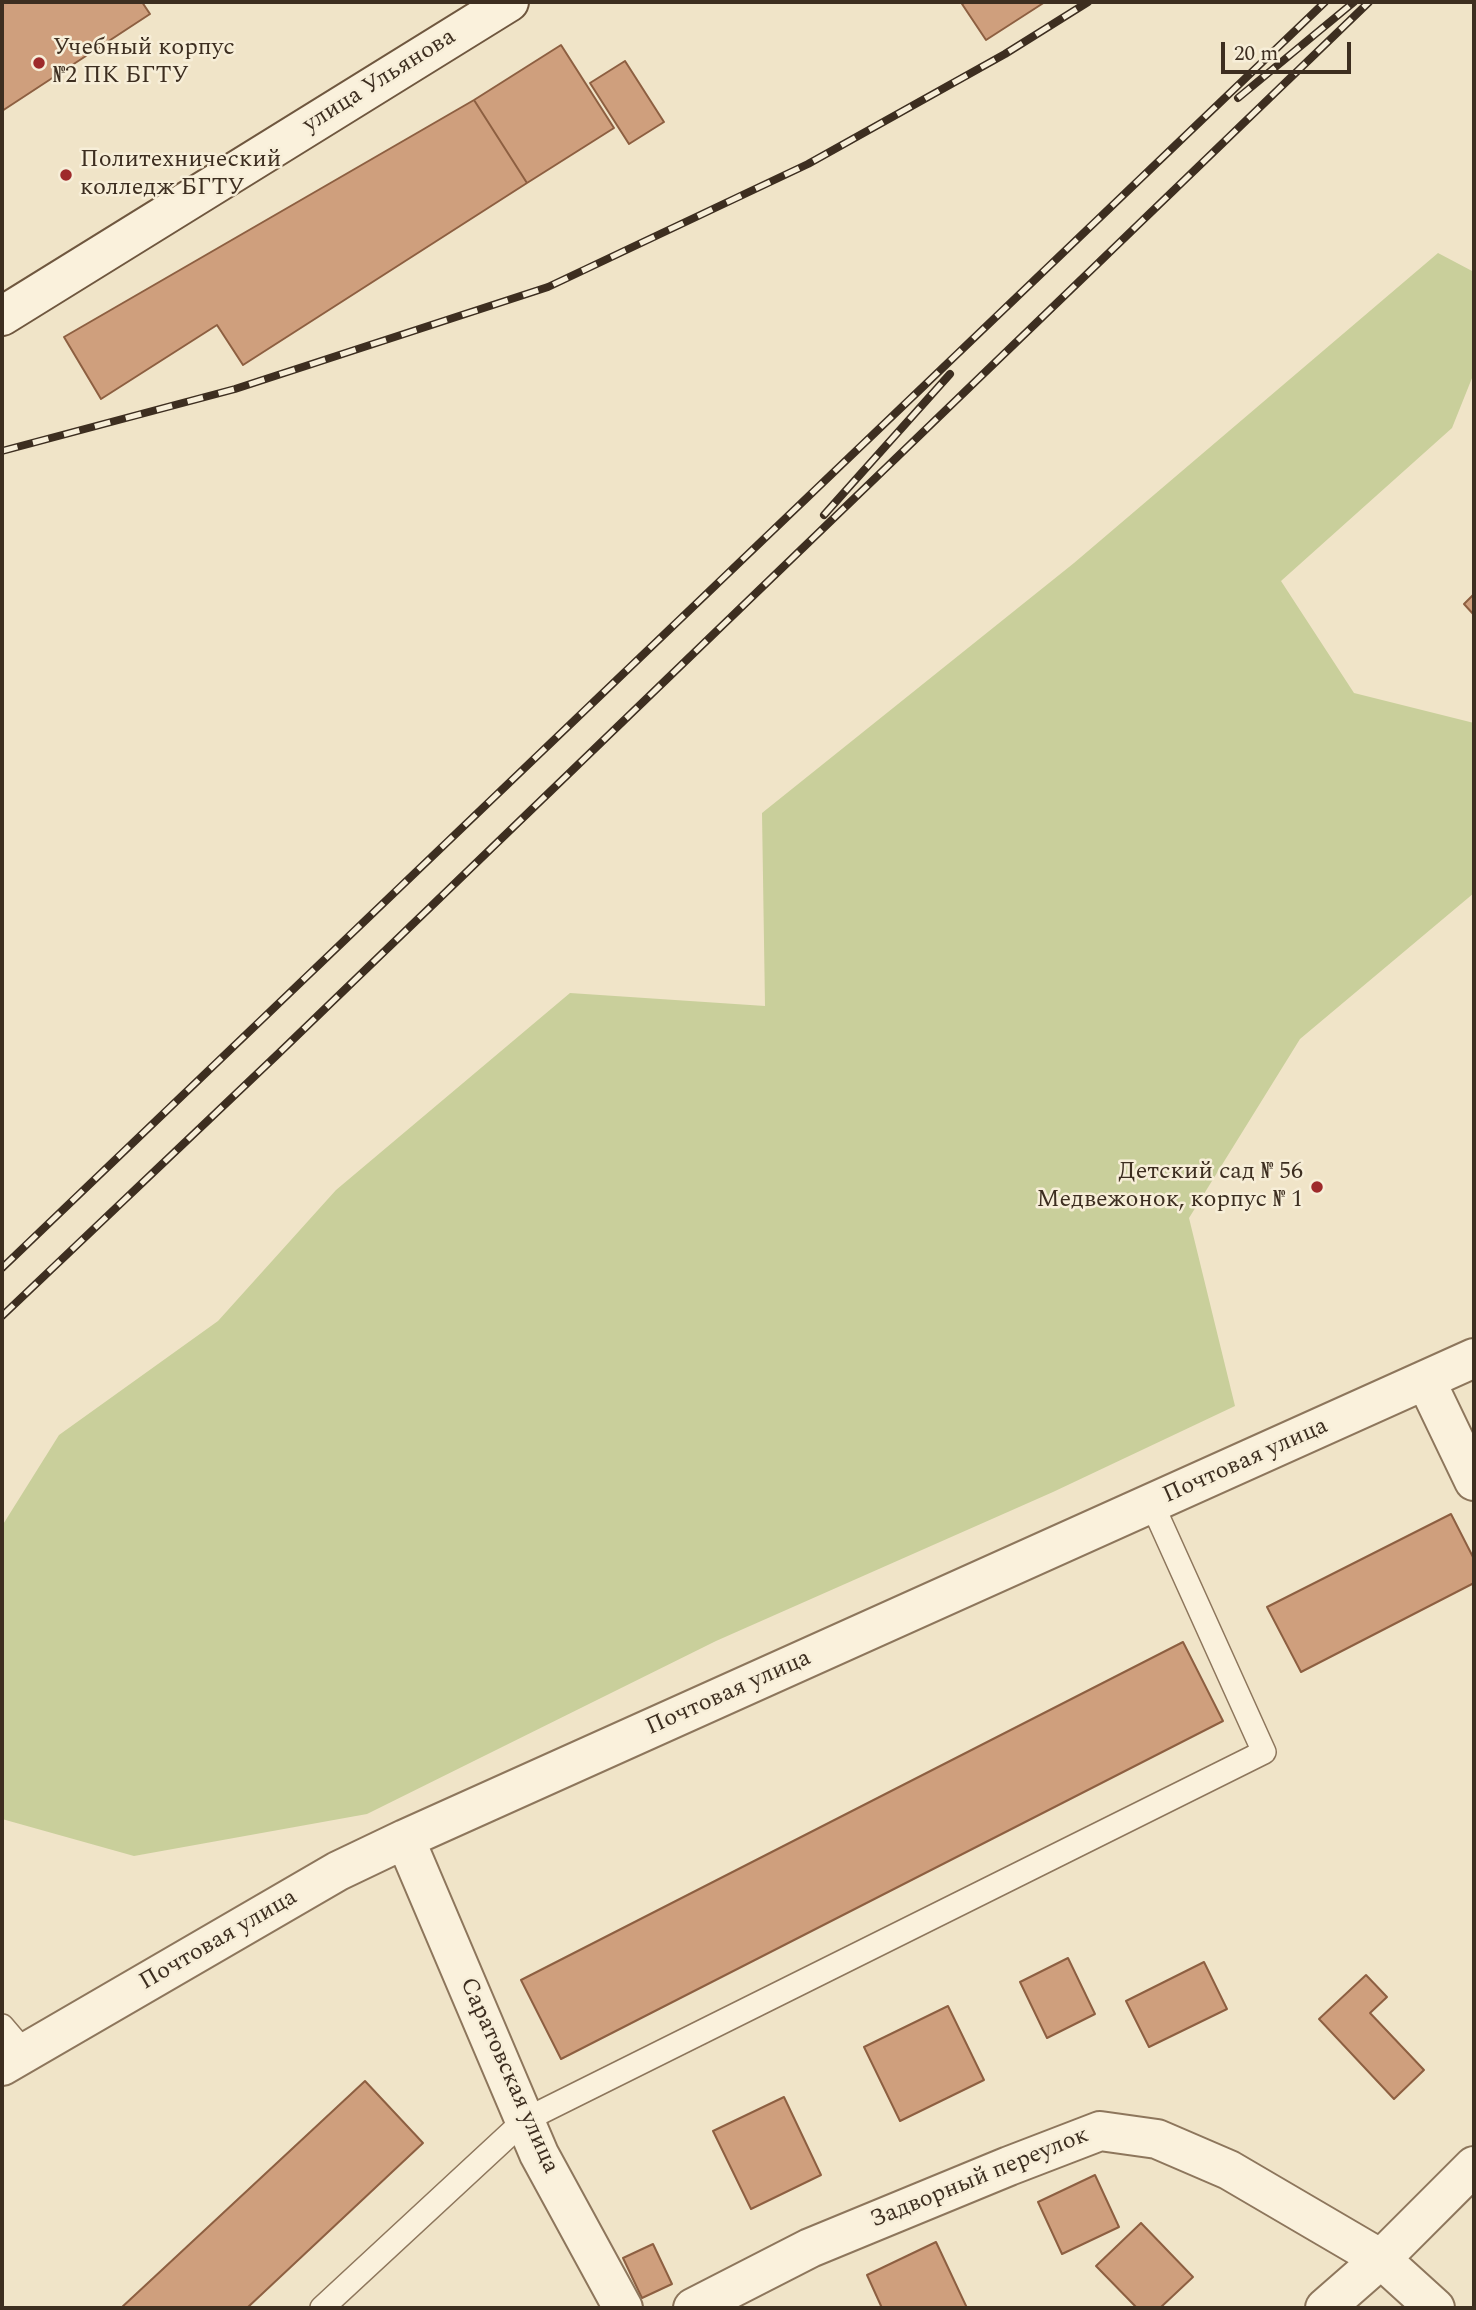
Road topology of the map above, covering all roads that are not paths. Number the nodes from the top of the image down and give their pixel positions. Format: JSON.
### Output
{"nodes":[{"id":1,"x":509,"y":2,"type":"edge"},
{"id":2,"x":2,"y":316,"type":"edge"},
{"id":3,"x":1474,"y":1359,"type":"edge"},
{"id":4,"x":1426,"y":1381,"type":"junction"},
{"id":5,"x":1474,"y":1481,"type":"edge"},
{"id":6,"x":1152,"y":1504,"type":"junction"},
{"id":7,"x":405,"y":1839,"type":"junction"},
{"id":8,"x":10,"y":2048,"type":"edge"},
{"id":9,"x":525,"y":2120,"type":"junction"},
{"id":10,"x":1474,"y":2166,"type":"edge"},
{"id":11,"x":1381,"y":2259,"type":"junction"},
{"id":12,"x":323,"y":2308,"type":"edge"},
{"id":13,"x":623,"y":2308,"type":"edge"},
{"id":14,"x":692,"y":2308,"type":"edge"},
{"id":15,"x":1325,"y":2308,"type":"edge"},
{"id":16,"x":1435,"y":2308,"type":"edge"}],
"edges":[{"from":1,"to":2,"type":"street","name":"улица Ульянова"},
{"from":3,"to":4,"type":"street","name":"Почтовая улица"},
{"from":4,"to":5,"type":"street"},
{"from":4,"to":6,"type":"street","name":"Почтовая улица"},
{"from":6,"to":7,"type":"street","name":"Почтовая улица"},
{"from":6,"to":9,"type":"lane"},
{"from":7,"to":8,"type":"street","name":"Почтовая улица"},
{"from":7,"to":9,"type":"street","name":"Саратовская улица"},
{"from":9,"to":12,"type":"lane"},
{"from":9,"to":13,"type":"street","name":"Саратовская улица"},
{"from":10,"to":11,"type":"street"},
{"from":11,"to":14,"type":"street","name":"Задворный переулок"},
{"from":11,"to":15,"type":"street"},
{"from":11,"to":16,"type":"street","name":"Задворный переулок"}]}
